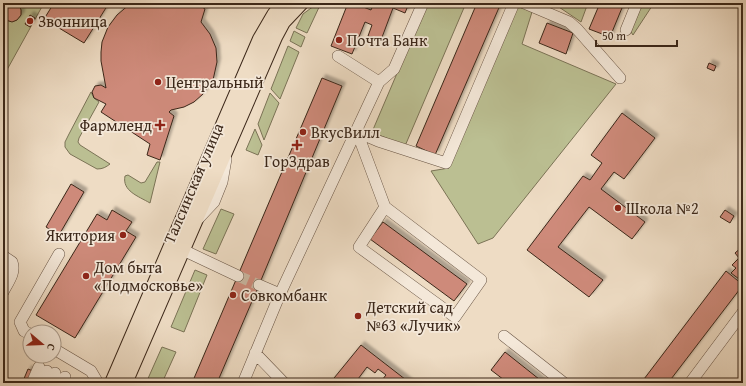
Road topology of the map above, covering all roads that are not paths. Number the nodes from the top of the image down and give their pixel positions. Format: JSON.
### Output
{"nodes":[{"id":1,"x":283,"y":3,"type":"edge"},
{"id":2,"x":301,"y":3,"type":"edge"},
{"id":3,"x":423,"y":3,"type":"edge"},
{"id":4,"x":514,"y":3,"type":"edge"},
{"id":5,"x":524,"y":3,"type":"edge"},
{"id":6,"x":637,"y":3,"type":"edge"},
{"id":7,"x":626,"y":30,"type":"dead end"},
{"id":8,"x":338,"y":56,"type":"dead end"},
{"id":9,"x":620,"y":78,"type":"dead end"},
{"id":10,"x":379,"y":82,"type":"junction"},
{"id":11,"x":357,"y":132,"type":"junction"},
{"id":12,"x":385,"y":207,"type":"junction"},
{"id":13,"x":177,"y":249,"type":"junction"},
{"id":14,"x":59,"y":254,"type":"dead end"},
{"id":15,"x":3,"y":256,"type":"edge"},
{"id":16,"x":238,"y":276,"type":"tunnel mouth"},
{"id":17,"x":259,"y":285,"type":"tunnel mouth"},
{"id":18,"x":3,"y":292,"type":"edge"},
{"id":19,"x":280,"y":294,"type":"junction"},
{"id":20,"x":743,"y":312,"type":"edge"},
{"id":21,"x":22,"y":326,"type":"edge"},
{"id":22,"x":504,"y":336,"type":"dead end"},
{"id":23,"x":256,"y":353,"type":"junction"},
{"id":24,"x":62,"y":354,"type":"edge"},
{"id":25,"x":54,"y":376,"type":"edge"},
{"id":26,"x":32,"y":383,"type":"edge"},
{"id":27,"x":42,"y":383,"type":"edge"},
{"id":28,"x":98,"y":383,"type":"edge"},
{"id":29,"x":112,"y":383,"type":"edge"},
{"id":30,"x":125,"y":383,"type":"edge"},
{"id":31,"x":243,"y":383,"type":"edge"},
{"id":32,"x":284,"y":383,"type":"edge"},
{"id":33,"x":564,"y":383,"type":"edge"},
{"id":34,"x":690,"y":383,"type":"edge"}],
"edges":[{"from":1,"to":13,"type":"main road","name":"Талсинская улица"},
{"from":2,"to":13,"type":"main road","name":"Талсинская улица"},
{"from":3,"to":10,"type":"lane"},
{"from":4,"to":11,"type":"lane"},
{"from":5,"to":9,"type":"lane"},
{"from":6,"to":7,"type":"lane"},
{"from":8,"to":10,"type":"lane"},
{"from":10,"to":11,"type":"lane"},
{"from":11,"to":12,"type":"lane"},
{"from":11,"to":19,"type":"lane"},
{"from":12,"to":12,"type":"lane"},
{"from":13,"to":16,"type":"lane"},
{"from":13,"to":29,"type":"main road","name":"Талсинская улица"},
{"from":13,"to":30,"type":"main road","name":"Талсинская улица"},
{"from":14,"to":21,"type":"lane"},
{"from":15,"to":18,"type":"lane"},
{"from":17,"to":19,"type":"lane"},
{"from":19,"to":23,"type":"lane"},
{"from":20,"to":34,"type":"lane"},
{"from":22,"to":33,"type":"lane"},
{"from":23,"to":31,"type":"lane"},
{"from":23,"to":32,"type":"lane"},
{"from":24,"to":28,"type":"lane"},
{"from":25,"to":26,"type":"lane"},
{"from":25,"to":27,"type":"lane"}]}
